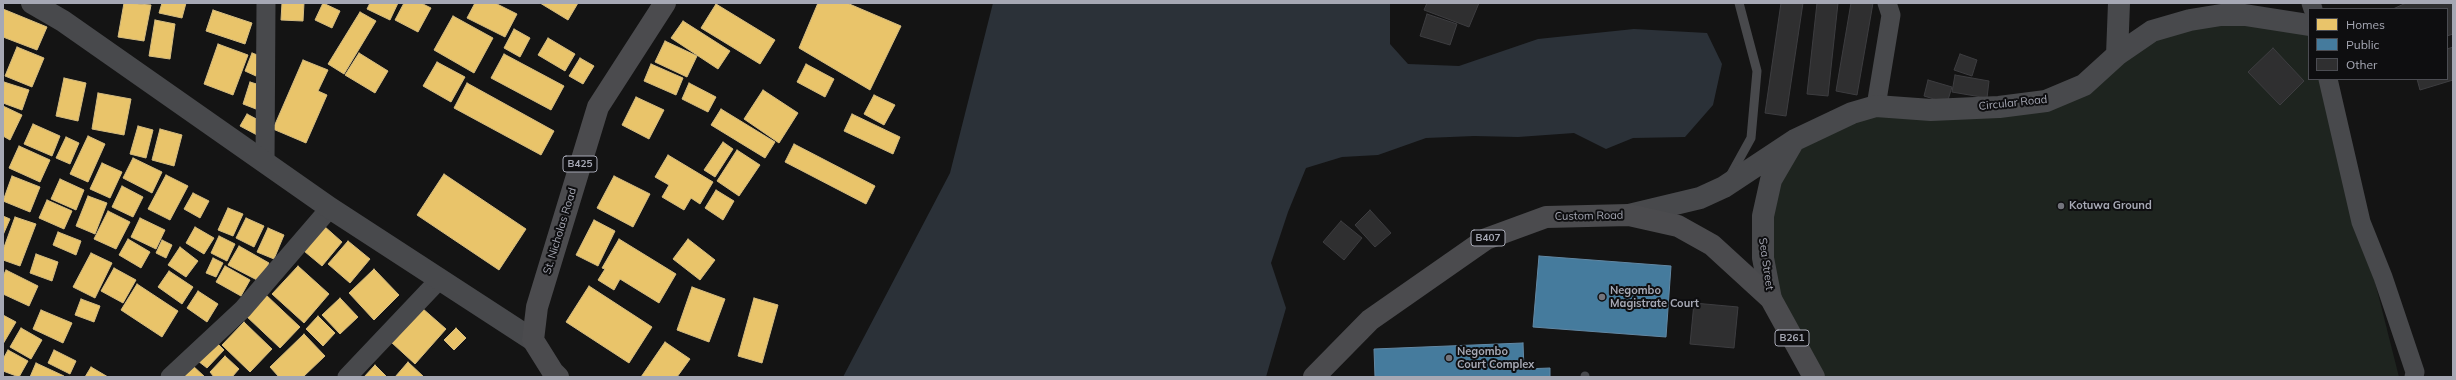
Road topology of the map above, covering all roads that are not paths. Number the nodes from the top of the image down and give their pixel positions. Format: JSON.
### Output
{"nodes":[{"id":1,"x":32,"y":3,"type":"edge"},
{"id":2,"x":266,"y":3,"type":"edge"},
{"id":3,"x":665,"y":3,"type":"edge"},
{"id":4,"x":1739,"y":3,"type":"edge"},
{"id":5,"x":1887,"y":3,"type":"edge"},
{"id":6,"x":2119,"y":3,"type":"edge"},
{"id":7,"x":2308,"y":25,"type":"edge"},
{"id":8,"x":2117,"y":55,"type":"junction"},
{"id":9,"x":2328,"y":80,"type":"edge"},
{"id":10,"x":1876,"y":106,"type":"junction"},
{"id":11,"x":1795,"y":140,"type":"junction"},
{"id":12,"x":265,"y":163,"type":"junction"},
{"id":13,"x":1724,"y":187,"type":"junction"},
{"id":14,"x":330,"y":208,"type":"junction"},
{"id":15,"x":1629,"y":215,"type":"junction"},
{"id":16,"x":439,"y":280,"type":"junction"},
{"id":17,"x":1771,"y":299,"type":"junction"},
{"id":18,"x":533,"y":340,"type":"junction"},
{"id":19,"x":2417,"y":375,"type":"edge"},
{"id":20,"x":170,"y":377,"type":"edge"},
{"id":21,"x":348,"y":377,"type":"edge"},
{"id":22,"x":558,"y":377,"type":"edge"},
{"id":23,"x":1314,"y":377,"type":"edge"},
{"id":24,"x":1814,"y":377,"type":"edge"}],
"edges":[{"from":1,"to":12,"type":"street"},
{"from":2,"to":12,"type":"street"},
{"from":3,"to":18,"type":"main road","name":"St. Nicholas Road","number":"B425"},
{"from":4,"to":13,"type":"lane"},
{"from":5,"to":10,"type":"street"},
{"from":6,"to":8,"type":"street"},
{"from":7,"to":8,"type":"street","name":"Circular Road"},
{"from":8,"to":10,"type":"street","name":"Circular Road"},
{"from":9,"to":19,"type":"street"},
{"from":10,"to":11,"type":"street","name":"Circular Road"},
{"from":11,"to":13,"type":"street","name":"Circular Road"},
{"from":11,"to":17,"type":"street","name":"Sea Street"},
{"from":12,"to":14,"type":"street"},
{"from":13,"to":15,"type":"street","name":"Circular Road"},
{"from":14,"to":16,"type":"street"},
{"from":14,"to":20,"type":"street"},
{"from":15,"to":17,"type":"main road","name":"Custom Road","number":"B407"},
{"from":15,"to":23,"type":"main road","name":"Custom Road","number":"B407"},
{"from":16,"to":18,"type":"street"},
{"from":16,"to":21,"type":"street"},
{"from":17,"to":24,"type":"main road","number":"B261"},
{"from":18,"to":22,"type":"main road"}]}
